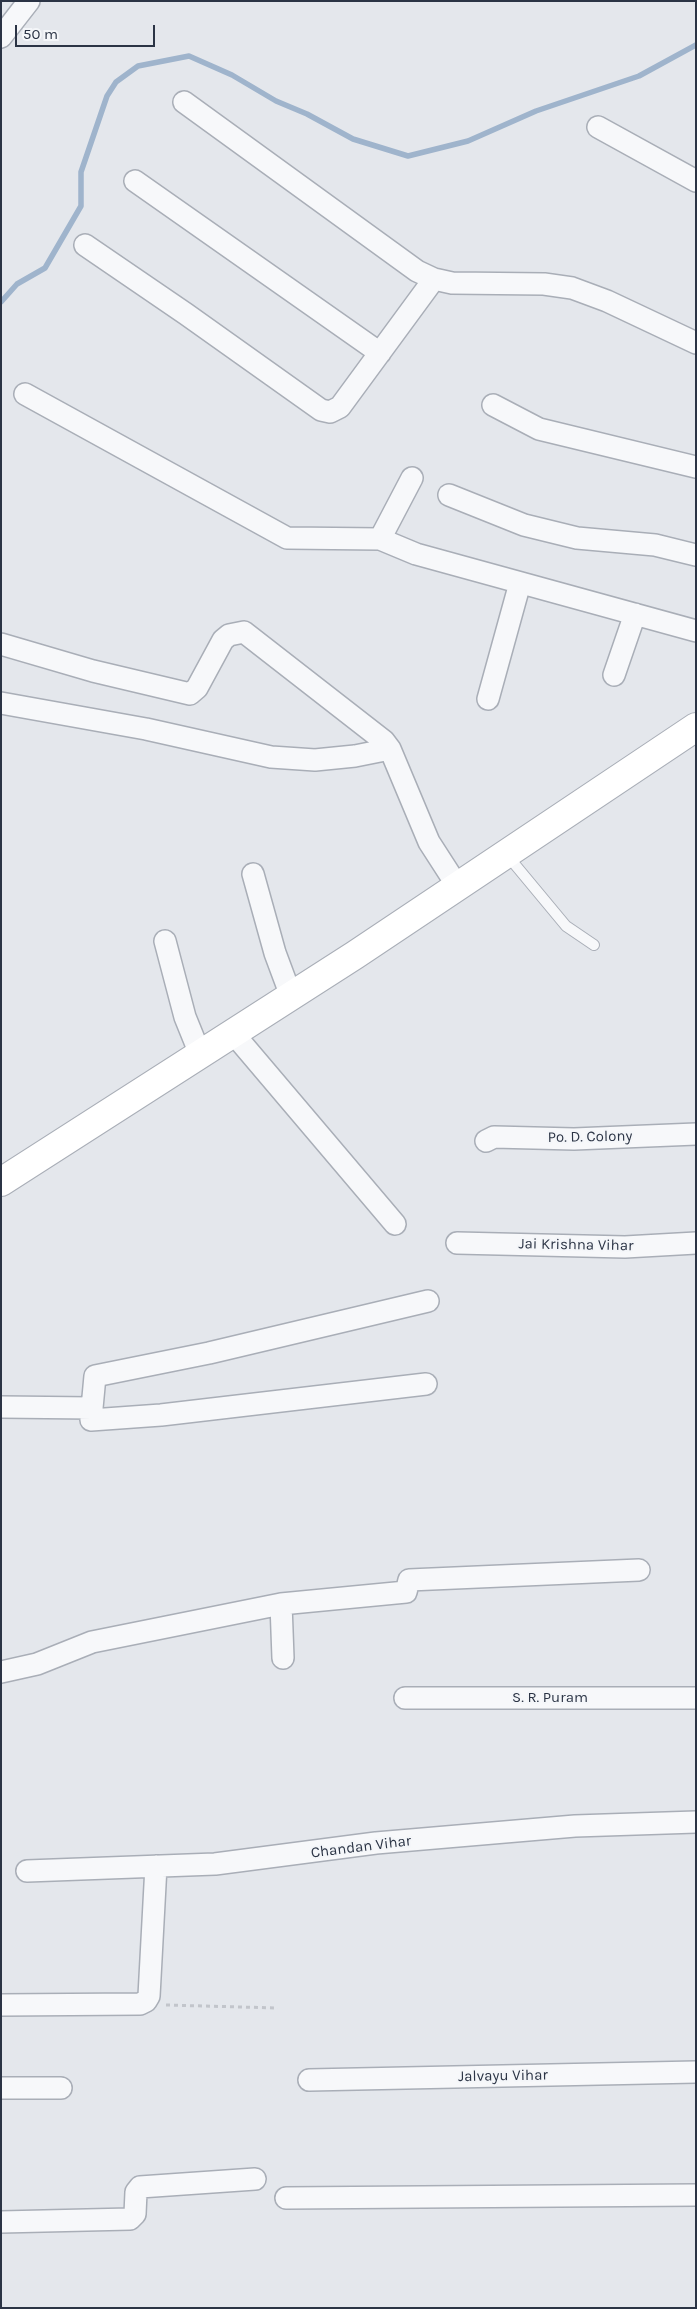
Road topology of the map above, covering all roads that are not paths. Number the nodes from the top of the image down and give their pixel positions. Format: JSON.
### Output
{"nodes":[{"id":1,"x":22,"y":4,"type":"edge"},
{"id":2,"x":1,"y":37,"type":"edge"},
{"id":3,"x":184,"y":102,"type":"dead end"},
{"id":4,"x":598,"y":127,"type":"dead end"},
{"id":5,"x":135,"y":181,"type":"dead end"},
{"id":6,"x":696,"y":182,"type":"edge"},
{"id":7,"x":85,"y":245,"type":"dead end"},
{"id":8,"x":434,"y":279,"type":"junction"},
{"id":9,"x":696,"y":344,"type":"edge"},
{"id":10,"x":380,"y":353,"type":"junction"},
{"id":11,"x":25,"y":394,"type":"dead end"},
{"id":12,"x":493,"y":405,"type":"dead end"},
{"id":13,"x":696,"y":467,"type":"edge"},
{"id":14,"x":412,"y":478,"type":"dead end"},
{"id":15,"x":448,"y":495,"type":"dead end"},
{"id":16,"x":380,"y":539,"type":"junction"},
{"id":17,"x":696,"y":555,"type":"edge"},
{"id":18,"x":520,"y":583,"type":"junction"},
{"id":19,"x":635,"y":614,"type":"junction"},
{"id":20,"x":696,"y":631,"type":"edge"},
{"id":21,"x":1,"y":644,"type":"edge"},
{"id":22,"x":614,"y":675,"type":"dead end"},
{"id":23,"x":488,"y":700,"type":"dead end"},
{"id":24,"x":1,"y":703,"type":"edge"},
{"id":25,"x":696,"y":727,"type":"edge"},
{"id":26,"x":390,"y":749,"type":"junction"},
{"id":27,"x":507,"y":855,"type":"junction"},
{"id":28,"x":253,"y":874,"type":"dead end"},
{"id":29,"x":458,"y":887,"type":"junction"},
{"id":30,"x":165,"y":941,"type":"dead end"},
{"id":31,"x":594,"y":945,"type":"dead end"},
{"id":32,"x":291,"y":996,"type":"junction"},
{"id":33,"x":233,"y":1033,"type":"junction"},
{"id":34,"x":200,"y":1054,"type":"junction"},
{"id":35,"x":696,"y":1134,"type":"edge"},
{"id":36,"x":486,"y":1141,"type":"dead end"},
{"id":37,"x":1,"y":1182,"type":"edge"},
{"id":38,"x":395,"y":1224,"type":"dead end"},
{"id":39,"x":457,"y":1243,"type":"dead end"},
{"id":40,"x":696,"y":1243,"type":"edge"},
{"id":41,"x":428,"y":1302,"type":"dead end"},
{"id":42,"x":426,"y":1384,"type":"dead end"},
{"id":43,"x":1,"y":1407,"type":"edge"},
{"id":44,"x":92,"y":1408,"type":"junction"},
{"id":45,"x":639,"y":1570,"type":"dead end"},
{"id":46,"x":282,"y":1604,"type":"junction"},
{"id":47,"x":283,"y":1658,"type":"dead end"},
{"id":48,"x":1,"y":1672,"type":"edge"},
{"id":49,"x":405,"y":1698,"type":"dead end"},
{"id":50,"x":696,"y":1698,"type":"edge"},
{"id":51,"x":696,"y":1822,"type":"edge"},
{"id":52,"x":156,"y":1866,"type":"junction"},
{"id":53,"x":27,"y":1871,"type":"dead end"},
{"id":54,"x":1,"y":2005,"type":"edge"},
{"id":55,"x":696,"y":2072,"type":"edge"},
{"id":56,"x":309,"y":2080,"type":"dead end"},
{"id":57,"x":1,"y":2088,"type":"edge"},
{"id":58,"x":61,"y":2088,"type":"dead end"},
{"id":59,"x":255,"y":2179,"type":"dead end"},
{"id":60,"x":696,"y":2195,"type":"edge"},
{"id":61,"x":286,"y":2198,"type":"dead end"},
{"id":62,"x":1,"y":2222,"type":"edge"}],
"edges":[{"from":1,"to":2,"type":"street"},
{"from":3,"to":8,"type":"street"},
{"from":4,"to":6,"type":"street"},
{"from":5,"to":10,"type":"street"},
{"from":7,"to":10,"type":"street"},
{"from":8,"to":9,"type":"street"},
{"from":8,"to":10,"type":"street"},
{"from":11,"to":16,"type":"street"},
{"from":12,"to":13,"type":"street"},
{"from":14,"to":16,"type":"street"},
{"from":15,"to":17,"type":"street"},
{"from":16,"to":18,"type":"street"},
{"from":18,"to":19,"type":"street"},
{"from":18,"to":23,"type":"street"},
{"from":19,"to":20,"type":"street"},
{"from":19,"to":22,"type":"street"},
{"from":21,"to":26,"type":"street"},
{"from":24,"to":26,"type":"street"},
{"from":25,"to":27,"type":"street"},
{"from":26,"to":29,"type":"street"},
{"from":27,"to":29,"type":"street"},
{"from":27,"to":31,"type":"lane"},
{"from":28,"to":32,"type":"street"},
{"from":29,"to":32,"type":"street"},
{"from":30,"to":34,"type":"street"},
{"from":32,"to":33,"type":"street"},
{"from":33,"to":34,"type":"street"},
{"from":33,"to":38,"type":"street"},
{"from":34,"to":37,"type":"street"},
{"from":35,"to":36,"type":"street","name":"Po. D. Colony"},
{"from":39,"to":40,"type":"street","name":"Jai Krishna Vihar"},
{"from":41,"to":44,"type":"street"},
{"from":42,"to":44,"type":"street"},
{"from":43,"to":44,"type":"street"},
{"from":45,"to":46,"type":"street"},
{"from":46,"to":47,"type":"street"},
{"from":46,"to":48,"type":"street"},
{"from":49,"to":50,"type":"street","name":"S. R. Puram"},
{"from":51,"to":52,"type":"street","name":"Chandan Vihar"},
{"from":52,"to":53,"type":"street","name":"Chandan Vihar"},
{"from":52,"to":54,"type":"street"},
{"from":55,"to":56,"type":"street","name":"Jalvayu Vihar"},
{"from":57,"to":58,"type":"street"},
{"from":59,"to":62,"type":"street"},
{"from":60,"to":61,"type":"street"}]}
